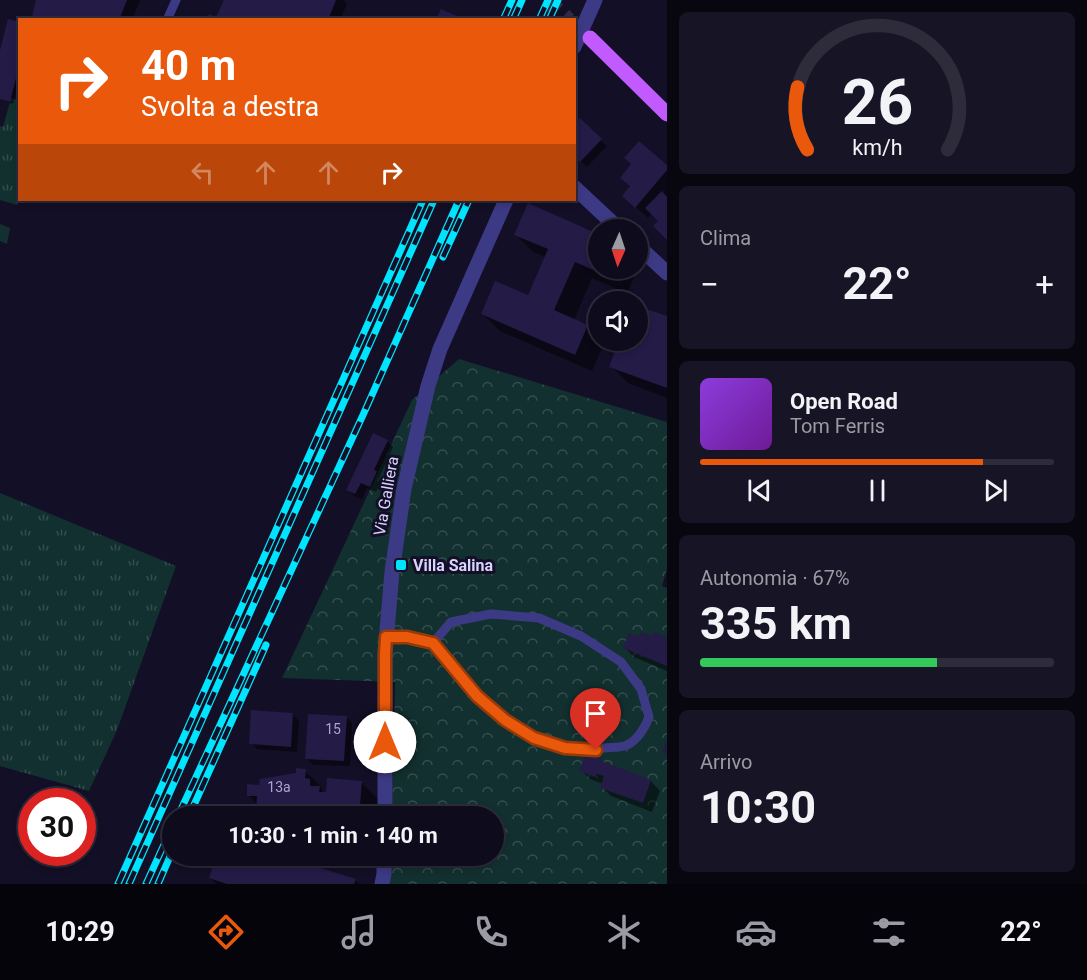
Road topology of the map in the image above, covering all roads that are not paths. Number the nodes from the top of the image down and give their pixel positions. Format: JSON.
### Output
{"nodes":[{"id":1,"x":176,"y":0,"type":"edge"},
{"id":2,"x":593,"y":5,"type":"edge"},
{"id":3,"x":168,"y":18,"type":"edge"},
{"id":4,"x":590,"y":38,"type":"dead end"},
{"id":5,"x":576,"y":43,"type":"edge"},
{"id":6,"x":667,"y":114,"type":"edge"},
{"id":7,"x":576,"y":189,"type":"edge"},
{"id":8,"x":506,"y":201,"type":"edge"},
{"id":9,"x":608,"y":219,"type":"edge"},
{"id":10,"x":648,"y":255,"type":"edge"},
{"id":11,"x":667,"y":273,"type":"edge"},
{"id":12,"x":386,"y":637,"type":"junction"},
{"id":13,"x":433,"y":643,"type":"junction"},
{"id":14,"x":385,"y":806,"type":"edge"},
{"id":15,"x":384,"y":866,"type":"edge"},
{"id":16,"x":382,"y":884,"type":"edge"}],
"edges":[{"from":1,"to":3,"type":"lane"},
{"from":2,"to":5,"type":"street"},
{"from":4,"to":6,"type":"main road"},
{"from":7,"to":9,"type":"street"},
{"from":8,"to":12,"type":"street","name":"Via Galliera"},
{"from":10,"to":11,"type":"street"},
{"from":12,"to":13,"type":"lane"},
{"from":12,"to":14,"type":"street","name":"Via Galliera"},
{"from":13,"to":13,"type":"lane"},
{"from":15,"to":16,"type":"street"}]}
